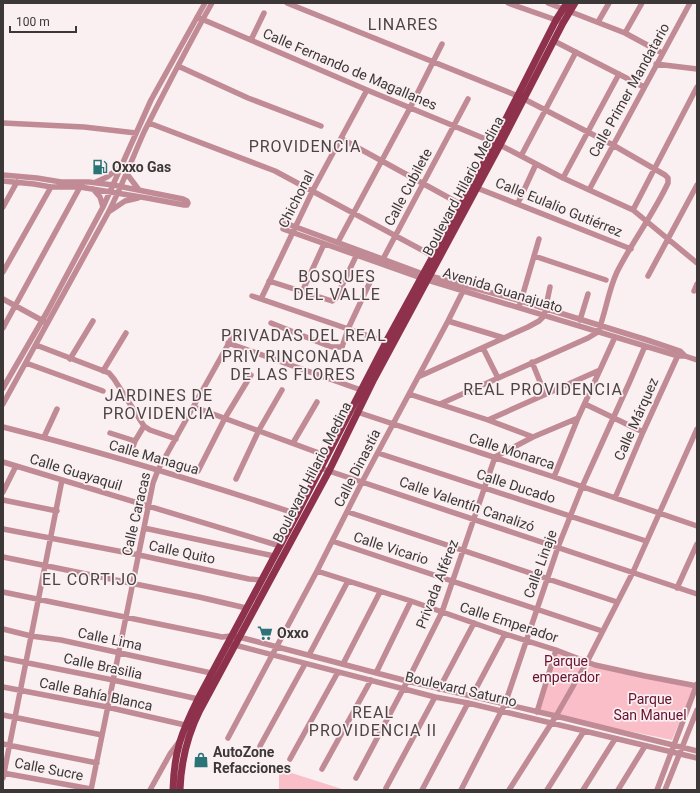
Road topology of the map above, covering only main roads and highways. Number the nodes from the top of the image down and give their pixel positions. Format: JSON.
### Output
{"nodes":[{"id":1,"x":575,"y":3,"type":"edge"},
{"id":2,"x":567,"y":8,"type":"edge"},
{"id":3,"x":521,"y":97,"type":"junction"},
{"id":4,"x":497,"y":143,"type":"junction"},
{"id":5,"x":425,"y":277,"type":"junction"},
{"id":6,"x":389,"y":343,"type":"junction"},
{"id":7,"x":231,"y":641,"type":"junction"},
{"id":8,"x":172,"y":790,"type":"edge"},
{"id":9,"x":180,"y":790,"type":"edge"}],
"edges":[{"from":1,"to":2,"type":"main road","name":"Boulevard Hilario Medina"},
{"from":2,"to":3,"type":"main road","name":"Boulevard Hilario Medina"},
{"from":2,"to":3,"type":"main road","name":"Boulevard Hilario Medina"},
{"from":3,"to":4,"type":"main road","name":"Boulevard Hilario Medina"},
{"from":4,"to":5,"type":"main road","name":"Boulevard Hilario Medina"},
{"from":4,"to":5,"type":"main road","name":"Boulevard Hilario Medina"},
{"from":5,"to":6,"type":"main road","name":"Boulevard Hilario Medina"},
{"from":6,"to":7,"type":"main road","name":"Boulevard Hilario Medina"},
{"from":6,"to":7,"type":"main road","name":"Boulevard Hilario Medina"},
{"from":7,"to":8,"type":"main road","name":"Boulevard Hilario Medina"},
{"from":7,"to":9,"type":"main road","name":"Boulevard Hilario Medina"}]}
